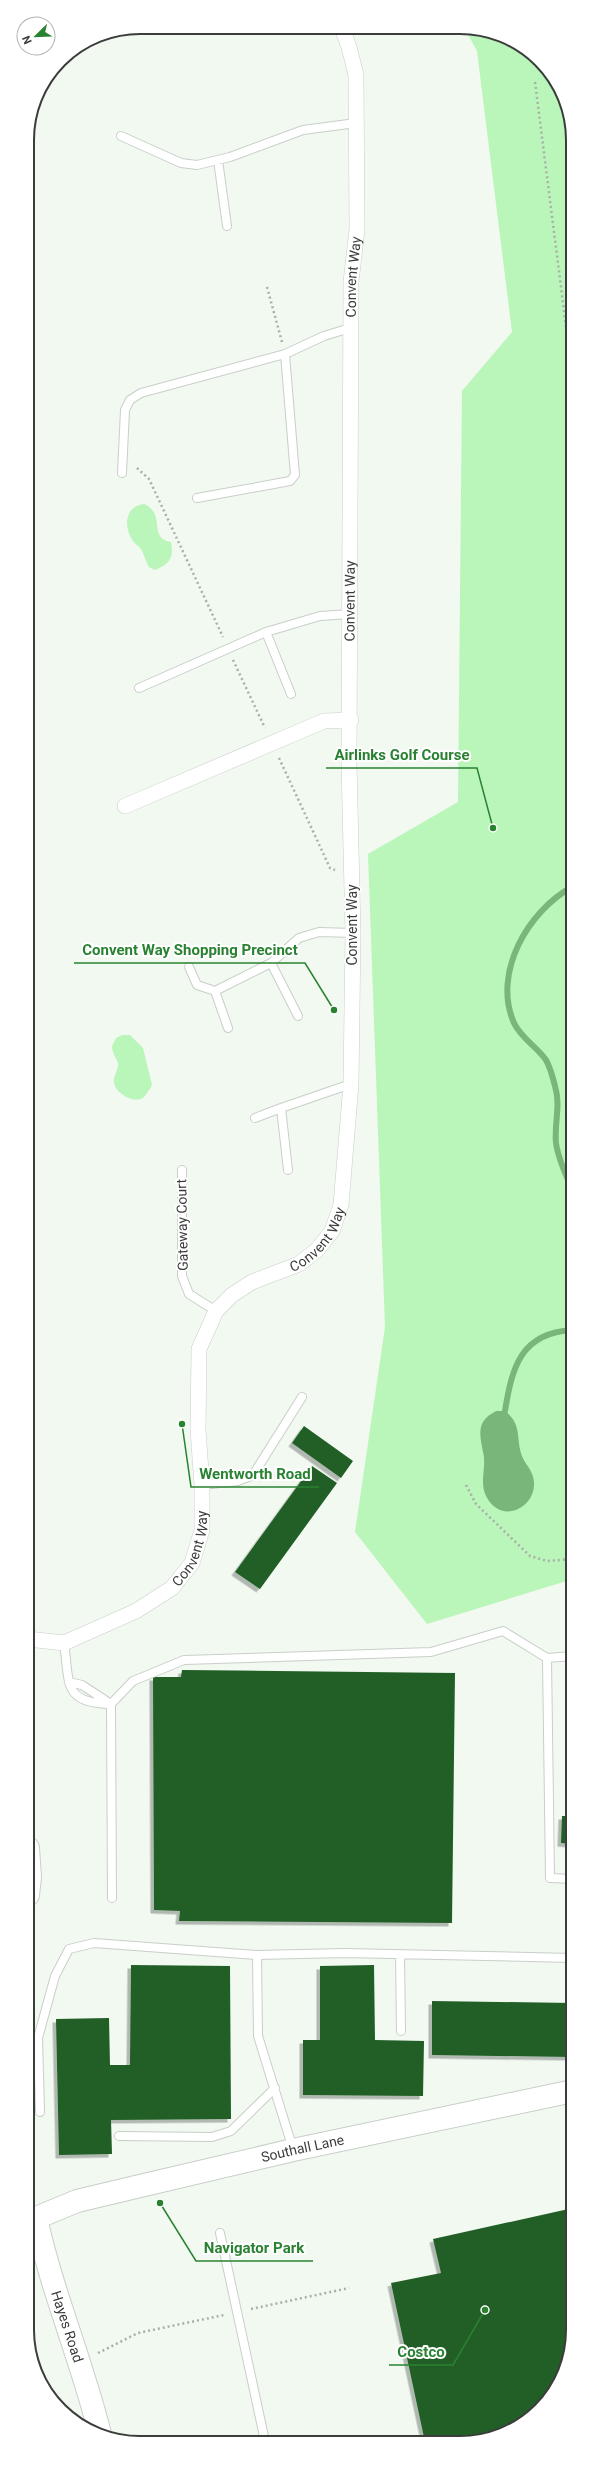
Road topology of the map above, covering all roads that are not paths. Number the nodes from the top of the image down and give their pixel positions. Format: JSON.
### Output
{"nodes":[{"id":1,"x":345,"y":34,"type":"edge"},
{"id":2,"x":356,"y":123,"type":"junction"},
{"id":3,"x":121,"y":136,"type":"dead end"},
{"id":4,"x":218,"y":160,"type":"junction"},
{"id":5,"x":227,"y":226,"type":"dead end"},
{"id":6,"x":350,"y":328,"type":"junction"},
{"id":7,"x":285,"y":354,"type":"junction"},
{"id":8,"x":122,"y":473,"type":"dead end"},
{"id":9,"x":197,"y":498,"type":"dead end"},
{"id":10,"x":350,"y":614,"type":"junction"},
{"id":11,"x":266,"y":632,"type":"junction"},
{"id":12,"x":139,"y":688,"type":"dead end"},
{"id":13,"x":291,"y":694,"type":"dead end"},
{"id":14,"x":351,"y":720,"type":"junction"},
{"id":15,"x":125,"y":806,"type":"dead end"},
{"id":16,"x":353,"y":933,"type":"junction"},
{"id":17,"x":271,"y":964,"type":"junction"},
{"id":18,"x":189,"y":967,"type":"dead end"},
{"id":19,"x":215,"y":991,"type":"junction"},
{"id":20,"x":298,"y":1016,"type":"dead end"},
{"id":21,"x":228,"y":1028,"type":"dead end"},
{"id":22,"x":351,"y":1084,"type":"junction"},
{"id":23,"x":281,"y":1108,"type":"junction"},
{"id":24,"x":255,"y":1118,"type":"dead end"},
{"id":25,"x":182,"y":1170,"type":"dead end"},
{"id":26,"x":288,"y":1170,"type":"dead end"},
{"id":27,"x":216,"y":1311,"type":"junction"},
{"id":28,"x":302,"y":1397,"type":"dead end"},
{"id":29,"x":202,"y":1485,"type":"junction"},
{"id":30,"x":34,"y":1640,"type":"edge"},
{"id":31,"x":64,"y":1643,"type":"junction"},
{"id":32,"x":566,"y":1656,"type":"edge"},
{"id":33,"x":547,"y":1658,"type":"junction"},
{"id":34,"x":69,"y":1682,"type":"junction"},
{"id":35,"x":111,"y":1704,"type":"junction"},
{"id":36,"x":566,"y":1879,"type":"edge"},
{"id":37,"x":112,"y":1898,"type":"dead end"},
{"id":38,"x":400,"y":1954,"type":"junction"},
{"id":39,"x":257,"y":1955,"type":"junction"},
{"id":40,"x":566,"y":1958,"type":"edge"},
{"id":41,"x":401,"y":2030,"type":"dead end"},
{"id":42,"x":275,"y":2088,"type":"junction"},
{"id":43,"x":566,"y":2092,"type":"edge"},
{"id":44,"x":40,"y":2112,"type":"dead end"},
{"id":45,"x":119,"y":2136,"type":"dead end"},
{"id":46,"x":293,"y":2150,"type":"junction"},
{"id":47,"x":34,"y":2213,"type":"edge"},
{"id":48,"x":34,"y":2221,"type":"edge"},
{"id":49,"x":220,"y":2233,"type":"dead end"},
{"id":50,"x":98,"y":2427,"type":"edge"},
{"id":51,"x":264,"y":2436,"type":"edge"}],
"edges":[{"from":1,"to":2,"type":"street","name":"Convent Way"},
{"from":2,"to":4,"type":"lane"},
{"from":2,"to":6,"type":"street","name":"Convent Way"},
{"from":3,"to":4,"type":"lane"},
{"from":4,"to":5,"type":"lane"},
{"from":6,"to":7,"type":"lane"},
{"from":6,"to":10,"type":"street","name":"Convent Way"},
{"from":7,"to":8,"type":"lane"},
{"from":7,"to":9,"type":"lane"},
{"from":10,"to":11,"type":"lane"},
{"from":10,"to":14,"type":"street","name":"Convent Way"},
{"from":11,"to":12,"type":"lane"},
{"from":11,"to":13,"type":"lane"},
{"from":14,"to":15,"type":"street"},
{"from":14,"to":16,"type":"street","name":"Convent Way"},
{"from":16,"to":17,"type":"lane"},
{"from":16,"to":22,"type":"street","name":"Convent Way"},
{"from":17,"to":19,"type":"lane"},
{"from":17,"to":20,"type":"lane"},
{"from":18,"to":19,"type":"lane"},
{"from":19,"to":21,"type":"lane"},
{"from":22,"to":23,"type":"lane"},
{"from":22,"to":27,"type":"street","name":"Convent Way"},
{"from":23,"to":24,"type":"lane"},
{"from":23,"to":26,"type":"lane"},
{"from":25,"to":27,"type":"lane","name":"Gateway Court"},
{"from":27,"to":29,"type":"street","name":"Convent Way"},
{"from":28,"to":29,"type":"lane"},
{"from":29,"to":31,"type":"street","name":"Convent Way"},
{"from":30,"to":31,"type":"street"},
{"from":31,"to":34,"type":"lane"},
{"from":32,"to":33,"type":"lane"},
{"from":33,"to":35,"type":"lane"},
{"from":33,"to":36,"type":"lane"},
{"from":34,"to":35,"type":"lane"},
{"from":34,"to":35,"type":"lane"},
{"from":35,"to":37,"type":"lane"},
{"from":38,"to":39,"type":"lane"},
{"from":38,"to":40,"type":"lane"},
{"from":38,"to":41,"type":"lane"},
{"from":39,"to":42,"type":"lane"},
{"from":39,"to":44,"type":"lane"},
{"from":42,"to":45,"type":"lane"},
{"from":42,"to":46,"type":"lane"},
{"from":43,"to":46,"type":"street","name":"Southall Lane"},
{"from":46,"to":47,"type":"street","name":"Southall Lane"},
{"from":48,"to":50,"type":"street","name":"Hayes Road"},
{"from":49,"to":51,"type":"lane"}]}
